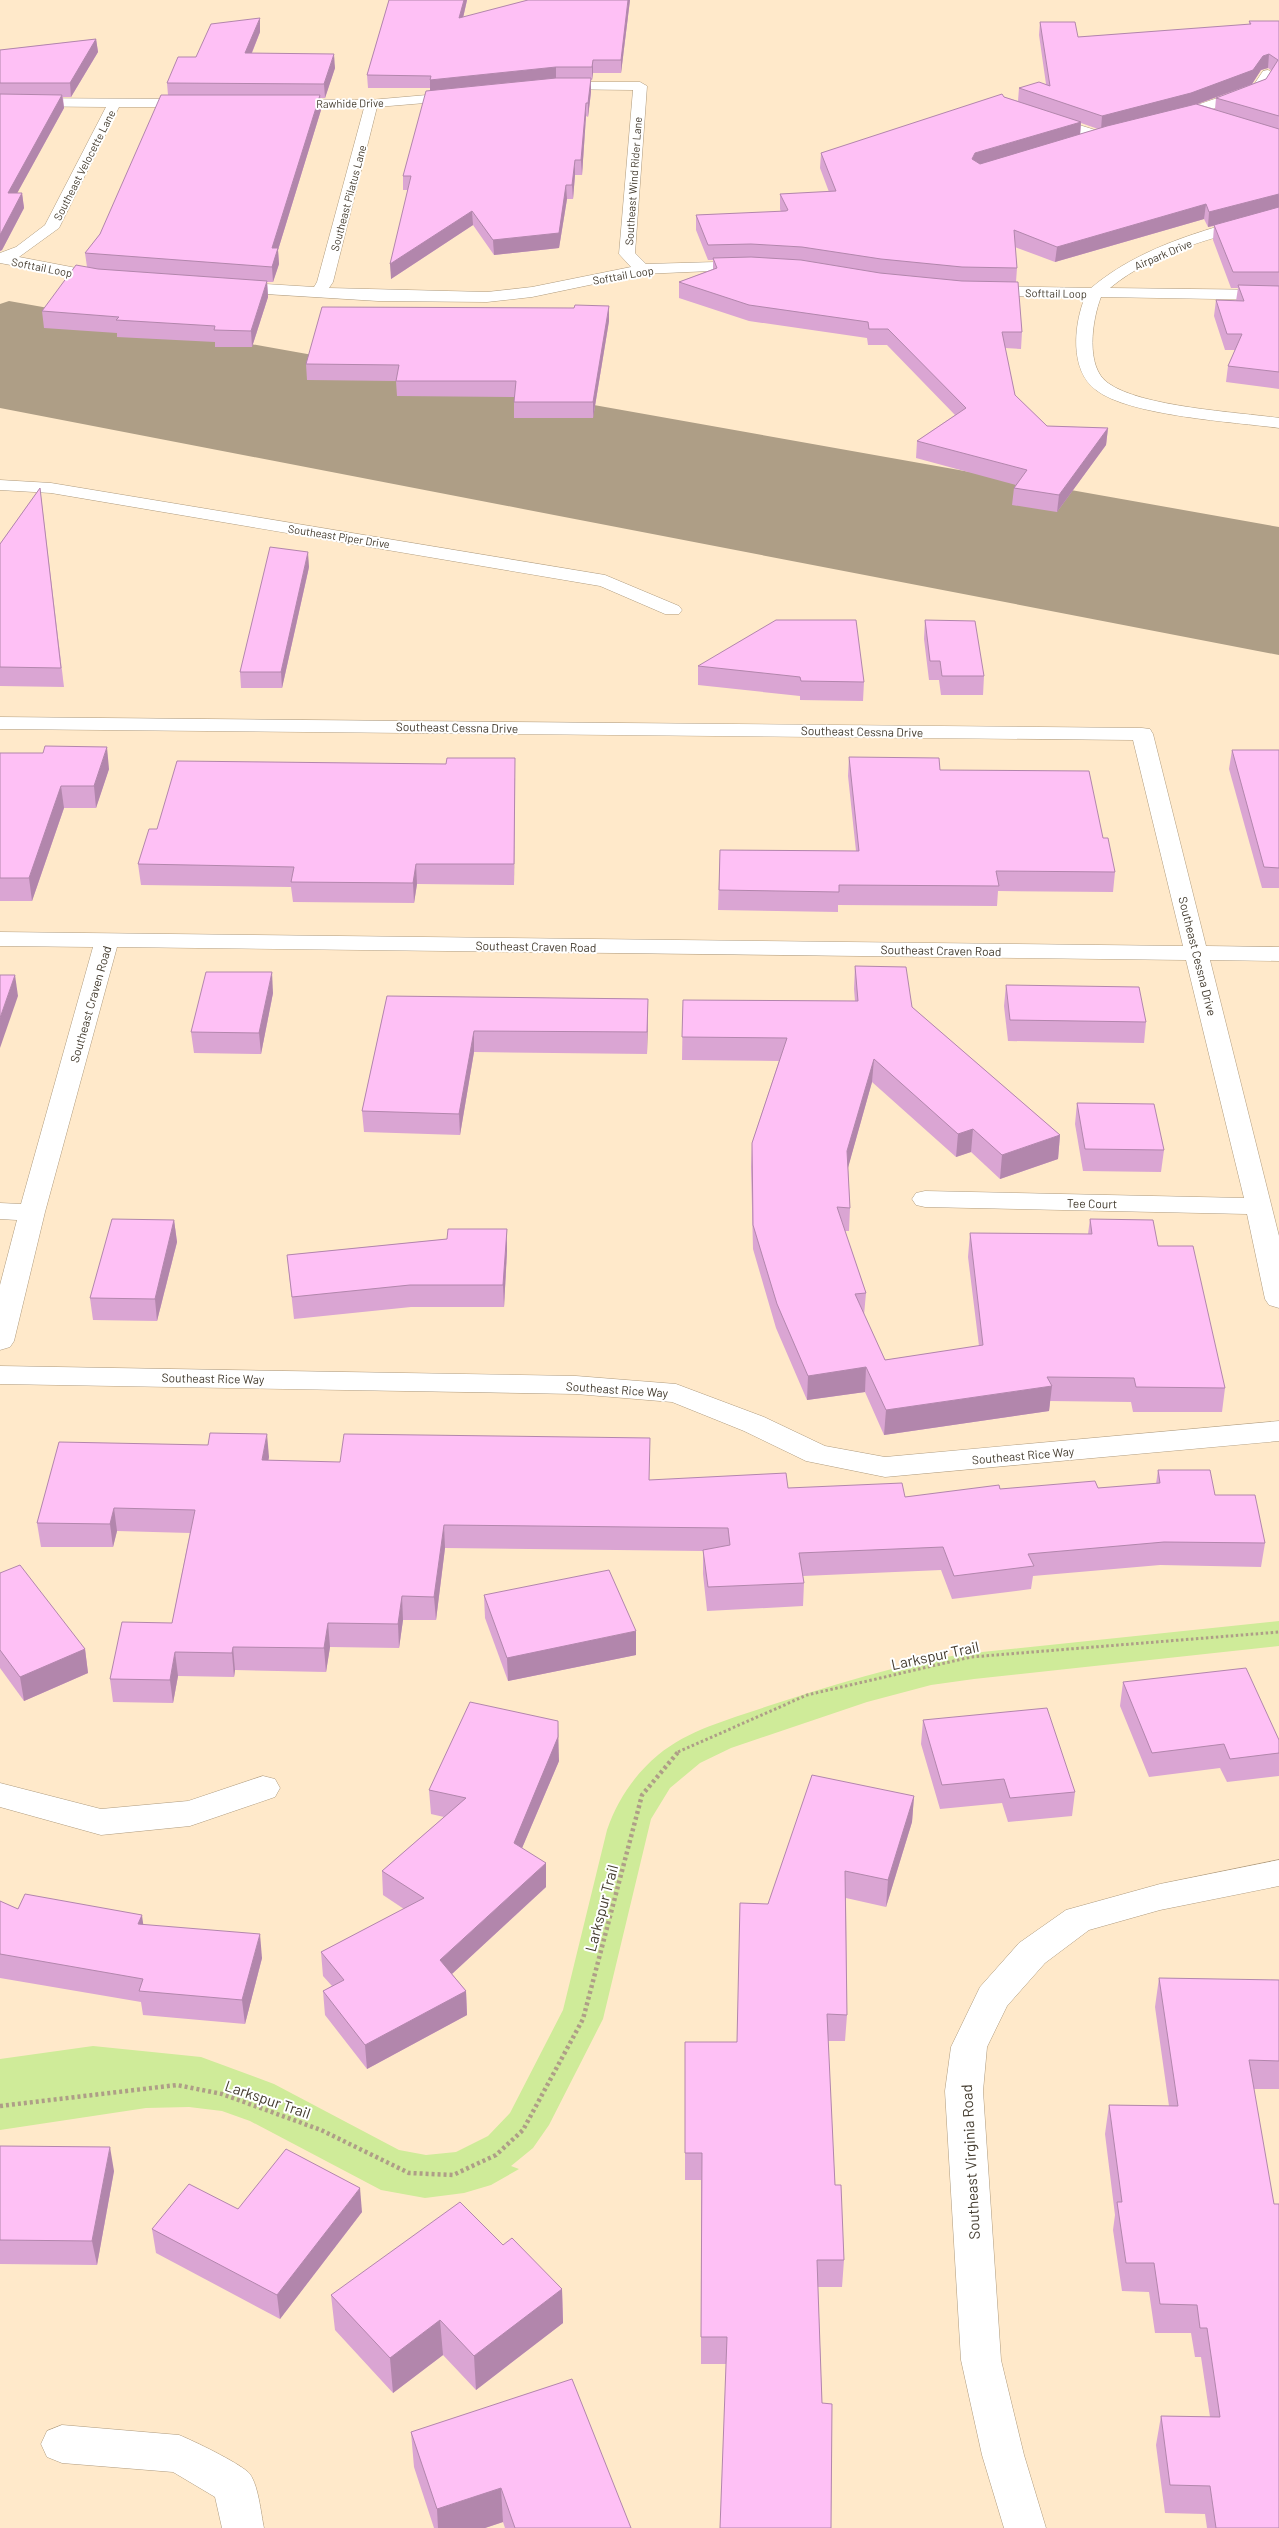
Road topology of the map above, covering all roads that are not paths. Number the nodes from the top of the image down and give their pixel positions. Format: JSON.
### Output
{"nodes":[{"id":1,"x":1268,"y":74,"type":"edge"},
{"id":2,"x":538,"y":88,"type":"edge"},
{"id":3,"x":475,"y":94,"type":"edge"},
{"id":4,"x":0,"y":102,"type":"edge"},
{"id":5,"x":115,"y":102,"type":"junction"},
{"id":6,"x":211,"y":103,"type":"edge"},
{"id":7,"x":269,"y":103,"type":"edge"},
{"id":8,"x":370,"y":104,"type":"junction"},
{"id":9,"x":1027,"y":112,"type":"edge"},
{"id":10,"x":1195,"y":112,"type":"junction"},
{"id":11,"x":1213,"y":118,"type":"edge"},
{"id":12,"x":1157,"y":122,"type":"edge"},
{"id":13,"x":1072,"y":145,"type":"edge"},
{"id":14,"x":1279,"y":215,"type":"edge"},
{"id":15,"x":1,"y":258,"type":"edge"},
{"id":16,"x":771,"y":267,"type":"edge"},
{"id":17,"x":642,"y":269,"type":"junction"},
{"id":18,"x":118,"y":279,"type":"edge"},
{"id":19,"x":221,"y":287,"type":"edge"},
{"id":20,"x":970,"y":291,"type":"edge"},
{"id":21,"x":319,"y":292,"type":"junction"},
{"id":22,"x":1094,"y":293,"type":"junction"},
{"id":23,"x":1279,"y":295,"type":"edge"},
{"id":24,"x":1279,"y":423,"type":"edge"},
{"id":25,"x":0,"y":485,"type":"edge"},
{"id":26,"x":672,"y":610,"type":"dead end"},
{"id":27,"x":0,"y":723,"type":"edge"},
{"id":28,"x":0,"y":939,"type":"edge"},
{"id":29,"x":106,"y":941,"type":"junction"},
{"id":30,"x":1197,"y":953,"type":"junction"},
{"id":31,"x":1279,"y":954,"type":"edge"},
{"id":32,"x":925,"y":1199,"type":"dead end"},
{"id":33,"x":1259,"y":1206,"type":"junction"},
{"id":34,"x":0,"y":1212,"type":"edge"},
{"id":35,"x":32,"y":1212,"type":"junction"},
{"id":36,"x":1279,"y":1299,"type":"edge"},
{"id":37,"x":0,"y":1341,"type":"edge"},
{"id":38,"x":0,"y":1375,"type":"edge"},
{"id":39,"x":1279,"y":1431,"type":"edge"},
{"id":40,"x":263,"y":1788,"type":"dead end"},
{"id":41,"x":0,"y":1796,"type":"edge"},
{"id":42,"x":1279,"y":1874,"type":"edge"},
{"id":43,"x":62,"y":2444,"type":"dead end"},
{"id":44,"x":243,"y":2528,"type":"edge"},
{"id":45,"x":1025,"y":2528,"type":"edge"}],
"edges":[{"from":1,"to":10,"type":"street"},
{"from":2,"to":17,"type":"street","name":"Southeast Wind Rider Lane"},
{"from":3,"to":8,"type":"street","name":"Rawhide Drive"},
{"from":4,"to":5,"type":"street"},
{"from":5,"to":6,"type":"street"},
{"from":5,"to":15,"type":"street","name":"Southeast Velocette Lane"},
{"from":7,"to":8,"type":"street","name":"Rawhide Drive"},
{"from":8,"to":21,"type":"street","name":"Southeast Pilatus Lane"},
{"from":9,"to":13,"type":"street"},
{"from":10,"to":11,"type":"street"},
{"from":10,"to":12,"type":"street"},
{"from":14,"to":22,"type":"street","name":"Airpark Drive"},
{"from":15,"to":18,"type":"street","name":"Softtail Loop"},
{"from":16,"to":17,"type":"street","name":"Softtail Loop"},
{"from":17,"to":21,"type":"street","name":"Softtail Loop"},
{"from":19,"to":21,"type":"street","name":"Softtail Loop"},
{"from":20,"to":22,"type":"street","name":"Softtail Loop"},
{"from":22,"to":23,"type":"street","name":"Softtail Loop"},
{"from":22,"to":24,"type":"street"},
{"from":25,"to":26,"type":"street","name":"Southeast Piper Drive"},
{"from":27,"to":30,"type":"street","name":"Southeast Cessna Drive"},
{"from":28,"to":29,"type":"street"},
{"from":29,"to":30,"type":"street","name":"Southeast Craven Road"},
{"from":29,"to":35,"type":"street","name":"Southeast Craven Road"},
{"from":30,"to":31,"type":"street","name":"Southeast Craven Road"},
{"from":30,"to":33,"type":"street","name":"Southeast Cessna Drive"},
{"from":32,"to":33,"type":"street","name":"Tee Court"},
{"from":33,"to":36,"type":"street","name":"Southeast Cessna Drive"},
{"from":34,"to":35,"type":"street"},
{"from":35,"to":37,"type":"street","name":"Southeast Craven Road"},
{"from":38,"to":39,"type":"street","name":"Southeast Rice Way"},
{"from":40,"to":41,"type":"street"},
{"from":42,"to":45,"type":"street","name":"Southeast Virginia Road"},
{"from":43,"to":44,"type":"street"}]}
